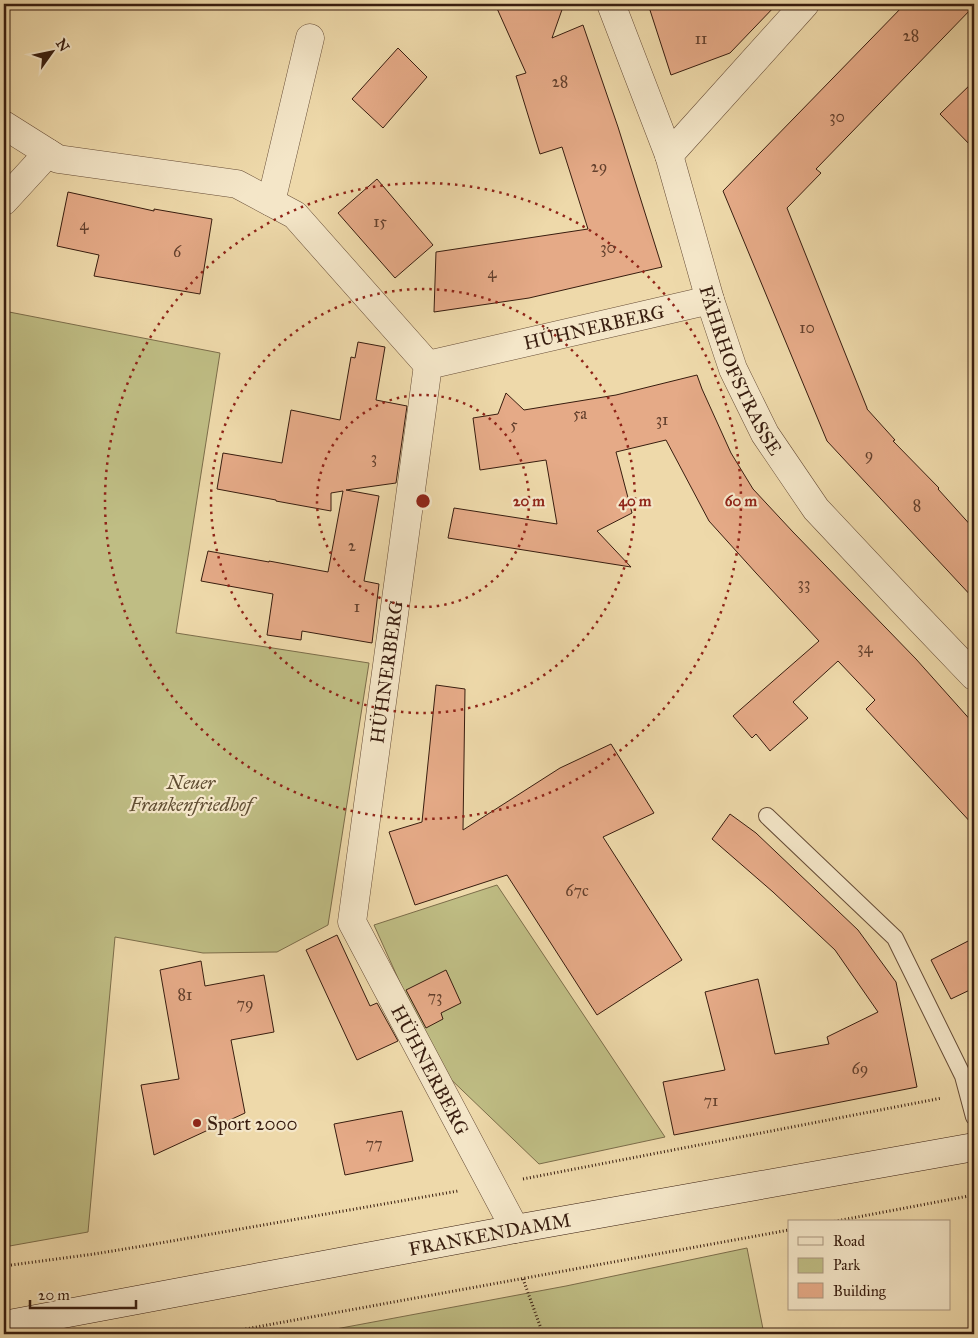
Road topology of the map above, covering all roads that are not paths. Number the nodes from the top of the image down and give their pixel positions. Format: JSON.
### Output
{"nodes":[{"id":1,"x":611,"y":4,"type":"edge"},
{"id":2,"x":804,"y":4,"type":"edge"},
{"id":3,"x":310,"y":38,"type":"dead end"},
{"id":4,"x":4,"y":125,"type":"edge"},
{"id":5,"x":48,"y":153,"type":"junction"},
{"id":6,"x":669,"y":155,"type":"junction"},
{"id":7,"x":4,"y":201,"type":"edge"},
{"id":8,"x":271,"y":202,"type":"junction"},
{"id":9,"x":710,"y":300,"type":"junction"},
{"id":10,"x":428,"y":364,"type":"junction"},
{"id":11,"x":974,"y":676,"type":"edge"},
{"id":12,"x":767,"y":816,"type":"dead end"},
{"id":13,"x":974,"y":1117,"type":"edge"},
{"id":14,"x":974,"y":1147,"type":"edge"},
{"id":15,"x":515,"y":1229,"type":"junction"},
{"id":16,"x":4,"y":1325,"type":"edge"}],
"edges":[{"from":1,"to":6,"type":"street","name":"FÄHRHOFSTRASSE"},
{"from":2,"to":6,"type":"street"},
{"from":3,"to":8,"type":"street"},
{"from":4,"to":5,"type":"street"},
{"from":5,"to":7,"type":"street"},
{"from":5,"to":8,"type":"street"},
{"from":6,"to":9,"type":"street","name":"FÄHRHOFSTRASSE"},
{"from":8,"to":10,"type":"street"},
{"from":9,"to":10,"type":"street","name":"HÜHNERBERG"},
{"from":9,"to":11,"type":"street","name":"FÄHRHOFSTRASSE"},
{"from":10,"to":15,"type":"street","name":"HÜHNERBERG"},
{"from":12,"to":13,"type":"lane"},
{"from":14,"to":15,"type":"street","name":"FRANKENDAMM"},
{"from":15,"to":16,"type":"street","name":"FRANKENDAMM"}]}
